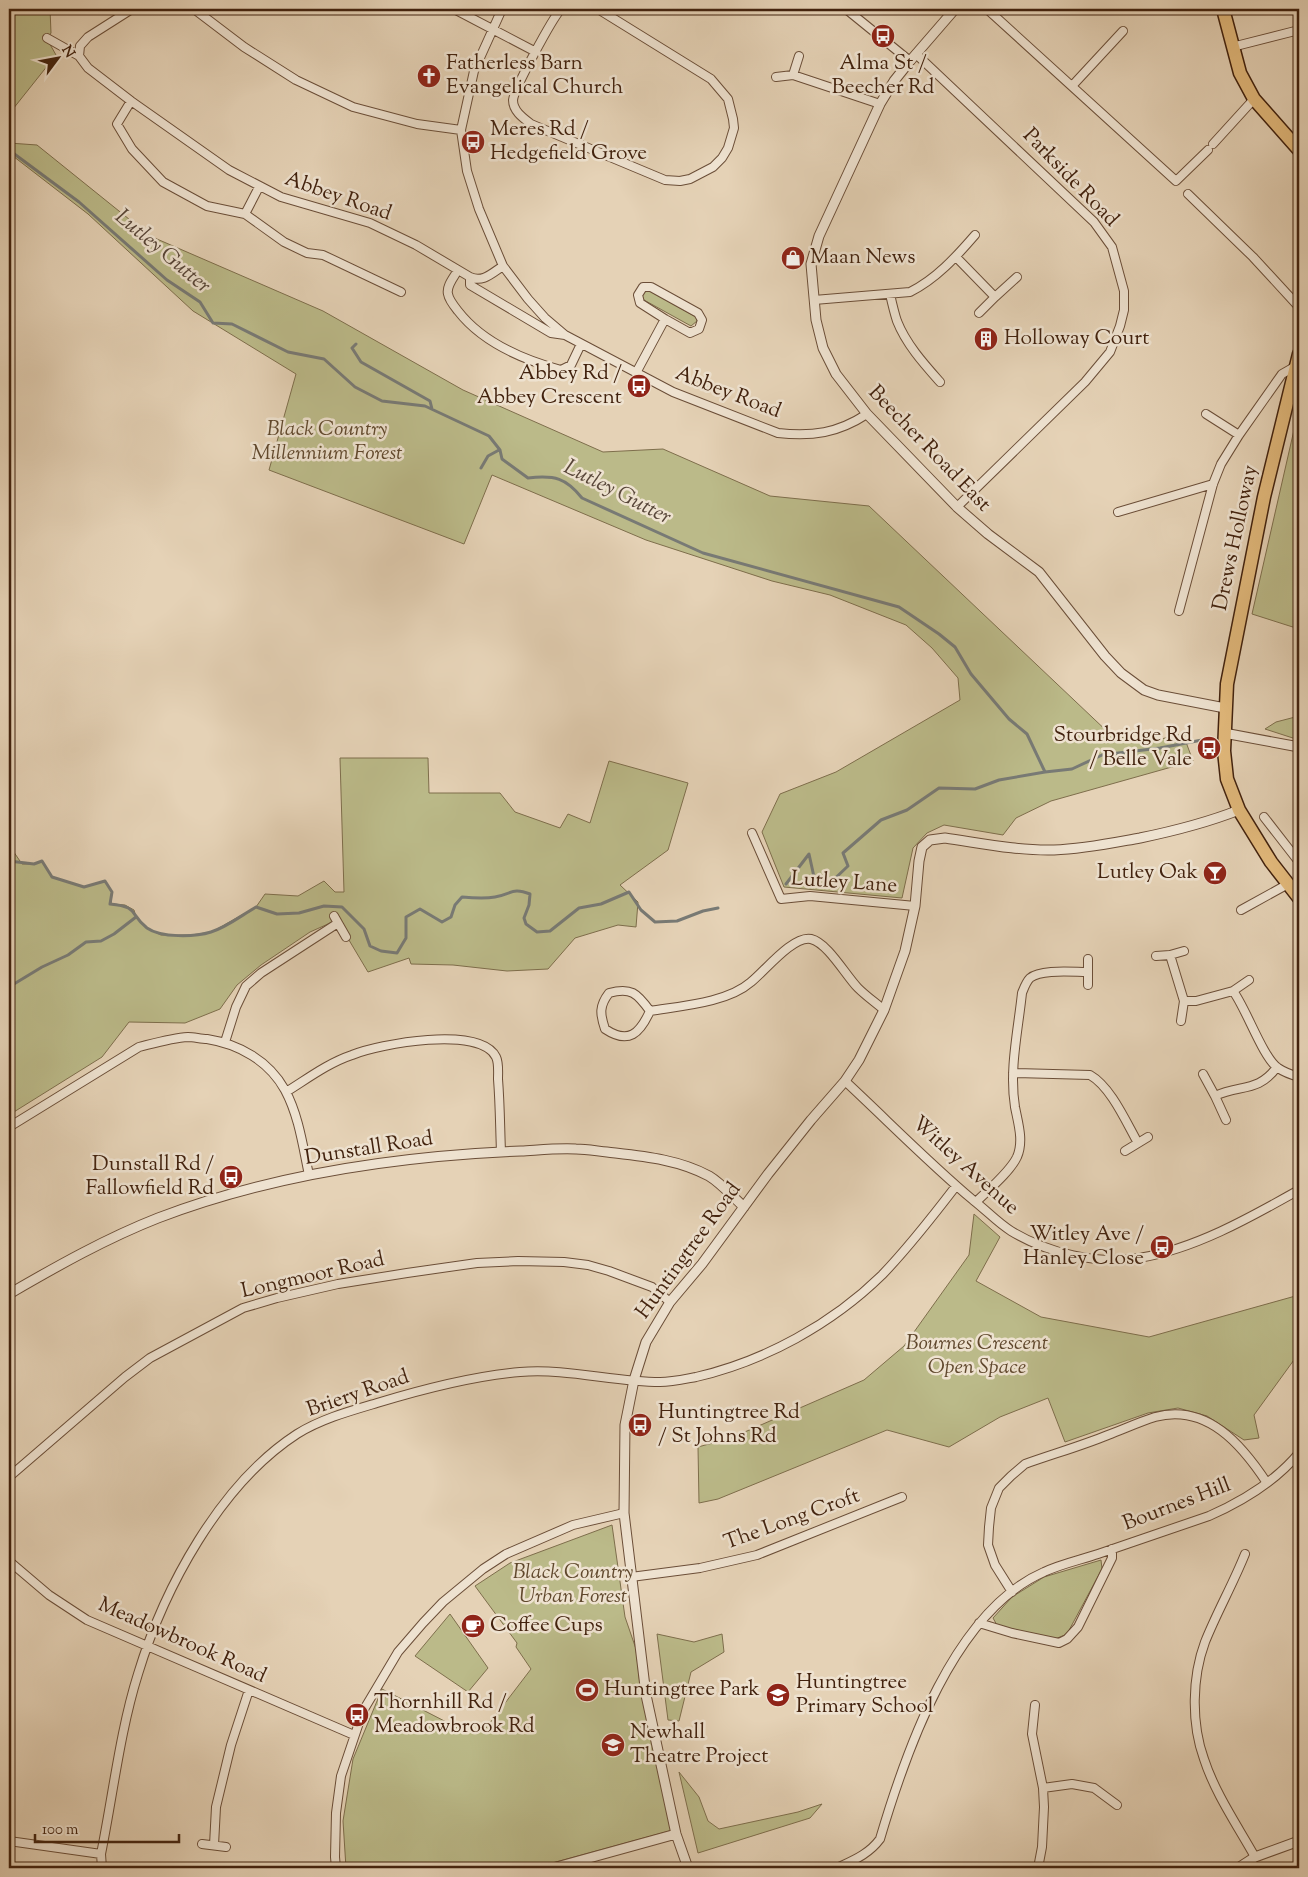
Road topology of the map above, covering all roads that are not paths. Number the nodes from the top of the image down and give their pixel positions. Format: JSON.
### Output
{"nodes":[{"id":1,"x":132,"y":9,"type":"edge"},
{"id":2,"x":194,"y":9,"type":"edge"},
{"id":3,"x":454,"y":9,"type":"edge"},
{"id":4,"x":502,"y":9,"type":"edge"},
{"id":5,"x":561,"y":9,"type":"edge"},
{"id":6,"x":598,"y":9,"type":"edge"},
{"id":7,"x":846,"y":9,"type":"edge"},
{"id":8,"x":955,"y":9,"type":"edge"},
{"id":9,"x":987,"y":9,"type":"edge"},
{"id":10,"x":1223,"y":9,"type":"edge"},
{"id":11,"x":492,"y":28,"type":"junction"},
{"id":12,"x":1299,"y":30,"type":"edge"},
{"id":13,"x":1123,"y":31,"type":"dead end"},
{"id":14,"x":47,"y":38,"type":"dead end"},
{"id":15,"x":1232,"y":47,"type":"junction"},
{"id":16,"x":536,"y":52,"type":"junction"},
{"id":17,"x":79,"y":56,"type":"junction"},
{"id":18,"x":799,"y":56,"type":"dead end"},
{"id":19,"x":913,"y":57,"type":"junction"},
{"id":20,"x":793,"y":75,"type":"junction"},
{"id":21,"x":776,"y":77,"type":"dead end"},
{"id":22,"x":1072,"y":86,"type":"junction"},
{"id":23,"x":1254,"y":100,"type":"junction"},
{"id":24,"x":131,"y":101,"type":"junction"},
{"id":25,"x":880,"y":104,"type":"junction"},
{"id":26,"x":462,"y":130,"type":"junction"},
{"id":27,"x":1299,"y":150,"type":"edge"},
{"id":28,"x":259,"y":187,"type":"junction"},
{"id":29,"x":1188,"y":194,"type":"dead end"},
{"id":30,"x":245,"y":214,"type":"junction"},
{"id":31,"x":975,"y":235,"type":"dead end"},
{"id":32,"x":956,"y":257,"type":"junction"},
{"id":33,"x":503,"y":266,"type":"junction"},
{"id":34,"x":458,"y":270,"type":"junction"},
{"id":35,"x":470,"y":276,"type":"junction"},
{"id":36,"x":1017,"y":276,"type":"dead end"},
{"id":37,"x":401,"y":292,"type":"dead end"},
{"id":38,"x":890,"y":294,"type":"junction"},
{"id":39,"x":995,"y":297,"type":"junction"},
{"id":40,"x":814,"y":300,"type":"junction"},
{"id":41,"x":1299,"y":307,"type":"edge"},
{"id":42,"x":979,"y":313,"type":"dead end"},
{"id":43,"x":666,"y":319,"type":"junction"},
{"id":44,"x":565,"y":335,"type":"junction"},
{"id":45,"x":581,"y":344,"type":"junction"},
{"id":46,"x":1298,"y":360,"type":"edge"},
{"id":47,"x":636,"y":373,"type":"junction"},
{"id":48,"x":940,"y":382,"type":"dead end"},
{"id":49,"x":867,"y":414,"type":"junction"},
{"id":50,"x":1206,"y":414,"type":"dead end"},
{"id":51,"x":1239,"y":435,"type":"junction"},
{"id":52,"x":1213,"y":484,"type":"junction"},
{"id":53,"x":958,"y":507,"type":"junction"},
{"id":54,"x":1118,"y":512,"type":"dead end"},
{"id":55,"x":1180,"y":611,"type":"dead end"},
{"id":56,"x":1225,"y":708,"type":"junction"},
{"id":57,"x":1224,"y":733,"type":"junction"},
{"id":58,"x":1299,"y":747,"type":"edge"},
{"id":59,"x":1239,"y":810,"type":"junction"},
{"id":60,"x":1264,"y":817,"type":"dead end"},
{"id":61,"x":752,"y":833,"type":"dead end"},
{"id":62,"x":1299,"y":862,"type":"edge"},
{"id":63,"x":1288,"y":884,"type":"junction"},
{"id":64,"x":1299,"y":898,"type":"edge"},
{"id":65,"x":914,"y":906,"type":"junction"},
{"id":66,"x":1241,"y":910,"type":"dead end"},
{"id":67,"x":346,"y":937,"type":"dead end"},
{"id":68,"x":1184,"y":951,"type":"dead end"},
{"id":69,"x":1156,"y":956,"type":"dead end"},
{"id":70,"x":1170,"y":956,"type":"junction"},
{"id":71,"x":1088,"y":959,"type":"dead end"},
{"id":72,"x":1087,"y":972,"type":"junction"},
{"id":73,"x":1250,"y":980,"type":"dead end"},
{"id":74,"x":1088,"y":985,"type":"dead end"},
{"id":75,"x":1233,"y":991,"type":"junction"},
{"id":76,"x":1184,"y":1001,"type":"junction"},
{"id":77,"x":884,"y":1010,"type":"junction"},
{"id":78,"x":650,"y":1011,"type":"junction"},
{"id":79,"x":1181,"y":1021,"type":"dead end"},
{"id":80,"x":225,"y":1042,"type":"junction"},
{"id":81,"x":1276,"y":1067,"type":"junction"},
{"id":82,"x":1013,"y":1073,"type":"junction"},
{"id":83,"x":1203,"y":1074,"type":"dead end"},
{"id":84,"x":1299,"y":1077,"type":"edge"},
{"id":85,"x":845,"y":1081,"type":"junction"},
{"id":86,"x":286,"y":1092,"type":"junction"},
{"id":87,"x":1215,"y":1096,"type":"junction"},
{"id":88,"x":1226,"y":1120,"type":"dead end"},
{"id":89,"x":9,"y":1127,"type":"edge"},
{"id":90,"x":1148,"y":1137,"type":"dead end"},
{"id":91,"x":1138,"y":1142,"type":"junction"},
{"id":92,"x":1126,"y":1150,"type":"dead end"},
{"id":93,"x":501,"y":1152,"type":"junction"},
{"id":94,"x":309,"y":1175,"type":"junction"},
{"id":95,"x":956,"y":1186,"type":"junction"},
{"id":96,"x":1299,"y":1190,"type":"edge"},
{"id":97,"x":976,"y":1202,"type":"junction"},
{"id":98,"x":744,"y":1207,"type":"junction"},
{"id":99,"x":9,"y":1294,"type":"edge"},
{"id":100,"x":670,"y":1302,"type":"junction"},
{"id":101,"x":634,"y":1380,"type":"junction"},
{"id":102,"x":1299,"y":1454,"type":"edge"},
{"id":103,"x":9,"y":1477,"type":"edge"},
{"id":104,"x":1267,"y":1483,"type":"junction"},
{"id":105,"x":902,"y":1497,"type":"dead end"},
{"id":106,"x":624,"y":1513,"type":"junction"},
{"id":107,"x":1112,"y":1549,"type":"junction"},
{"id":108,"x":1245,"y":1554,"type":"dead end"},
{"id":109,"x":9,"y":1561,"type":"edge"},
{"id":110,"x":631,"y":1577,"type":"junction"},
{"id":111,"x":1012,"y":1592,"type":"junction"},
{"id":112,"x":979,"y":1623,"type":"junction"},
{"id":113,"x":148,"y":1647,"type":"junction"},
{"id":114,"x":249,"y":1690,"type":"junction"},
{"id":115,"x":1035,"y":1705,"type":"dead end"},
{"id":116,"x":354,"y":1735,"type":"junction"},
{"id":117,"x":1043,"y":1788,"type":"junction"},
{"id":118,"x":1116,"y":1805,"type":"dead end"},
{"id":119,"x":676,"y":1834,"type":"junction"},
{"id":120,"x":9,"y":1840,"type":"edge"},
{"id":121,"x":1299,"y":1841,"type":"edge"},
{"id":122,"x":202,"y":1844,"type":"dead end"},
{"id":123,"x":214,"y":1845,"type":"junction"},
{"id":124,"x":226,"y":1847,"type":"dead end"},
{"id":125,"x":101,"y":1854,"type":"junction"},
{"id":126,"x":1255,"y":1857,"type":"junction"},
{"id":127,"x":102,"y":1868,"type":"edge"},
{"id":128,"x":336,"y":1868,"type":"edge"},
{"id":129,"x":553,"y":1868,"type":"edge"},
{"id":130,"x":688,"y":1868,"type":"edge"},
{"id":131,"x":837,"y":1868,"type":"edge"},
{"id":132,"x":1038,"y":1868,"type":"edge"},
{"id":133,"x":1238,"y":1868,"type":"edge"}],
"edges":[{"from":1,"to":17,"type":"street"},
{"from":2,"to":26,"type":"street"},
{"from":3,"to":11,"type":"street"},
{"from":4,"to":11,"type":"street"},
{"from":5,"to":16,"type":"street"},
{"from":6,"to":16,"type":"street"},
{"from":7,"to":19,"type":"street","name":"Parkside Road"},
{"from":8,"to":19,"type":"street","name":"Beecher Road East"},
{"from":9,"to":22,"type":"street"},
{"from":10,"to":15,"type":"highway"},
{"from":11,"to":16,"type":"street"},
{"from":11,"to":26,"type":"street"},
{"from":12,"to":15,"type":"street"},
{"from":13,"to":22,"type":"street"},
{"from":14,"to":17,"type":"street","name":"Abbey Road"},
{"from":15,"to":23,"type":"highway"},
{"from":17,"to":24,"type":"street","name":"Abbey Road"},
{"from":18,"to":20,"type":"street"},
{"from":19,"to":25,"type":"street","name":"Beecher Road East"},
{"from":19,"to":53,"type":"street","name":"Parkside Road"},
{"from":20,"to":21,"type":"street"},
{"from":20,"to":25,"type":"street"},
{"from":22,"to":23,"type":"street"},
{"from":23,"to":27,"type":"highway"},
{"from":24,"to":28,"type":"street","name":"Abbey Road"},
{"from":24,"to":30,"type":"street"},
{"from":25,"to":40,"type":"street","name":"Beecher Road East"},
{"from":26,"to":33,"type":"street"},
{"from":28,"to":30,"type":"street","name":"Abbey Road"},
{"from":28,"to":34,"type":"street","name":"Abbey Road"},
{"from":29,"to":41,"type":"street"},
{"from":30,"to":37,"type":"street"},
{"from":31,"to":32,"type":"street"},
{"from":32,"to":38,"type":"street"},
{"from":32,"to":39,"type":"street"},
{"from":33,"to":35,"type":"street"},
{"from":33,"to":44,"type":"street"},
{"from":34,"to":35,"type":"street","name":"Abbey Road"},
{"from":34,"to":45,"type":"street"},
{"from":35,"to":44,"type":"street","name":"Abbey Road"},
{"from":36,"to":39,"type":"street"},
{"from":38,"to":40,"type":"street"},
{"from":38,"to":48,"type":"street"},
{"from":39,"to":42,"type":"street"},
{"from":40,"to":49,"type":"street","name":"Beecher Road East"},
{"from":43,"to":43,"type":"street"},
{"from":43,"to":47,"type":"street"},
{"from":44,"to":45,"type":"street","name":"Abbey Road"},
{"from":45,"to":47,"type":"street","name":"Abbey Road"},
{"from":46,"to":51,"type":"street"},
{"from":46,"to":56,"type":"highway","name":"Drews Holloway"},
{"from":47,"to":49,"type":"street","name":"Abbey Road"},
{"from":49,"to":53,"type":"street","name":"Beecher Road East"},
{"from":50,"to":51,"type":"street"},
{"from":51,"to":52,"type":"street"},
{"from":52,"to":54,"type":"street"},
{"from":52,"to":55,"type":"street"},
{"from":53,"to":56,"type":"street","name":"Beecher Road East"},
{"from":56,"to":57,"type":"highway","name":"Drews Holloway"},
{"from":57,"to":58,"type":"street"},
{"from":57,"to":59,"type":"highway","name":"Drews Holloway"},
{"from":59,"to":63,"type":"highway","name":"Drews Holloway"},
{"from":59,"to":65,"type":"street","name":"Huntingtree Road"},
{"from":60,"to":62,"type":"street"},
{"from":61,"to":65,"type":"street","name":"Lutley Lane"},
{"from":63,"to":64,"type":"highway","name":"Drews Holloway"},
{"from":63,"to":66,"type":"street"},
{"from":65,"to":77,"type":"street","name":"Huntingtree Road"},
{"from":67,"to":80,"type":"street"},
{"from":68,"to":70,"type":"street"},
{"from":69,"to":70,"type":"street"},
{"from":70,"to":76,"type":"street"},
{"from":71,"to":72,"type":"street"},
{"from":72,"to":74,"type":"street"},
{"from":72,"to":82,"type":"street"},
{"from":73,"to":75,"type":"street"},
{"from":75,"to":76,"type":"street"},
{"from":75,"to":81,"type":"street"},
{"from":76,"to":79,"type":"street"},
{"from":77,"to":78,"type":"street"},
{"from":77,"to":85,"type":"street","name":"Huntingtree Road"},
{"from":78,"to":78,"type":"street"},
{"from":80,"to":86,"type":"street"},
{"from":80,"to":89,"type":"street"},
{"from":81,"to":84,"type":"street"},
{"from":81,"to":87,"type":"street"},
{"from":82,"to":91,"type":"street"},
{"from":82,"to":97,"type":"street"},
{"from":83,"to":87,"type":"street"},
{"from":85,"to":95,"type":"street","name":"Witley Avenue"},
{"from":85,"to":98,"type":"street","name":"Huntingtree Road"},
{"from":86,"to":93,"type":"street"},
{"from":86,"to":94,"type":"street"},
{"from":87,"to":88,"type":"street"},
{"from":90,"to":91,"type":"street"},
{"from":91,"to":92,"type":"street"},
{"from":93,"to":94,"type":"street","name":"Dunstall Road"},
{"from":93,"to":98,"type":"street","name":"Dunstall Road"},
{"from":94,"to":99,"type":"street","name":"Dunstall Road"},
{"from":95,"to":97,"type":"street","name":"Witley Avenue"},
{"from":95,"to":101,"type":"street","name":"Briery Road"},
{"from":96,"to":97,"type":"street","name":"Witley Avenue"},
{"from":98,"to":100,"type":"street","name":"Huntingtree Road"},
{"from":100,"to":101,"type":"street","name":"Huntingtree Road"},
{"from":100,"to":103,"type":"street","name":"Longmoor Road"},
{"from":101,"to":106,"type":"street","name":"Huntingtree Road"},
{"from":101,"to":113,"type":"street","name":"Briery Road"},
{"from":102,"to":104,"type":"street","name":"Bournes Hill"},
{"from":104,"to":107,"type":"street","name":"Bournes Hill"},
{"from":104,"to":111,"type":"street"},
{"from":105,"to":110,"type":"street","name":"The Long Croft"},
{"from":106,"to":110,"type":"street","name":"Huntingtree Road"},
{"from":106,"to":116,"type":"street"},
{"from":107,"to":111,"type":"street","name":"Bournes Hill"},
{"from":107,"to":112,"type":"street","name":"Bournes Hill"},
{"from":108,"to":126,"type":"street"},
{"from":109,"to":113,"type":"street","name":"Meadowbrook Road"},
{"from":110,"to":119,"type":"street","name":"Huntingtree Road"},
{"from":111,"to":112,"type":"street","name":"Bournes Hill"},
{"from":112,"to":131,"type":"street","name":"Bournes Hill"},
{"from":113,"to":114,"type":"street","name":"Meadowbrook Road"},
{"from":113,"to":125,"type":"street","name":"Briery Road"},
{"from":114,"to":116,"type":"street","name":"Meadowbrook Road"},
{"from":114,"to":123,"type":"street"},
{"from":115,"to":117,"type":"street"},
{"from":116,"to":128,"type":"street"},
{"from":117,"to":118,"type":"street"},
{"from":117,"to":132,"type":"street"},
{"from":119,"to":129,"type":"street"},
{"from":119,"to":130,"type":"street","name":"Huntingtree Road"},
{"from":120,"to":125,"type":"street"},
{"from":121,"to":126,"type":"street"},
{"from":122,"to":123,"type":"street"},
{"from":123,"to":124,"type":"street"},
{"from":125,"to":127,"type":"street","name":"Briery Road"},
{"from":126,"to":133,"type":"street"}]}
